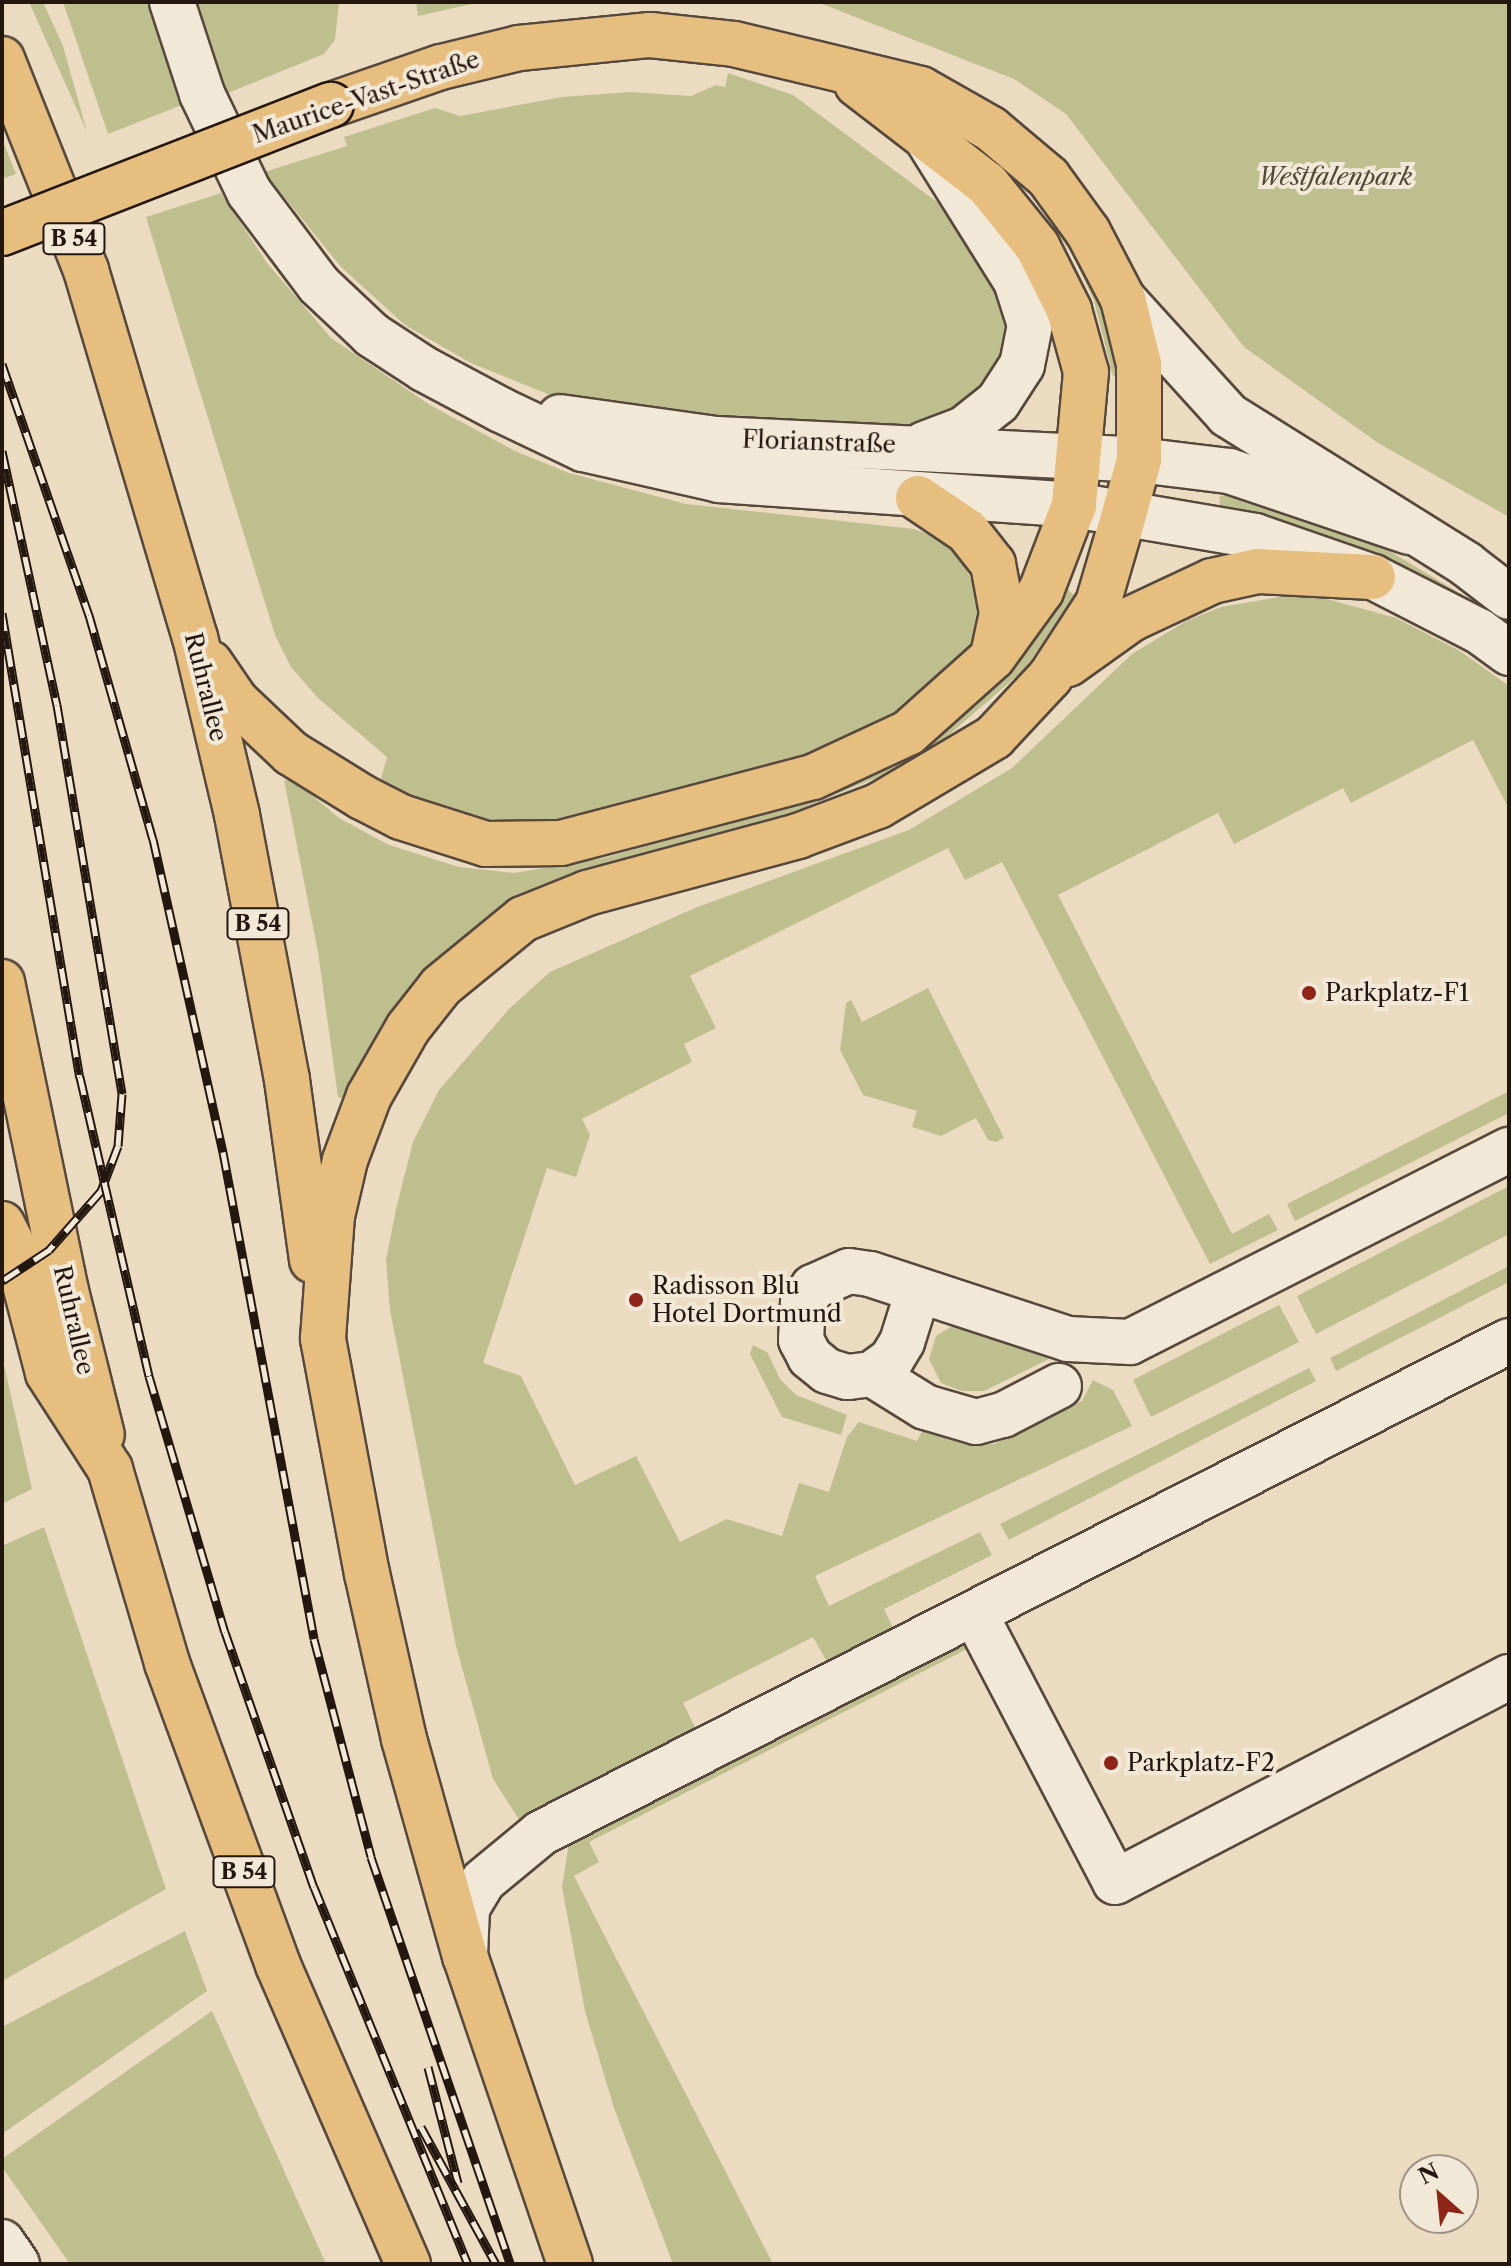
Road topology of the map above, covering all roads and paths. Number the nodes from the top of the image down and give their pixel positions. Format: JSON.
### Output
{"nodes":[{"id":1,"x":172,"y":2,"type":"edge"},
{"id":2,"x":2,"y":59,"type":"edge"},
{"id":3,"x":838,"y":71,"type":"junction"},
{"id":4,"x":920,"y":128,"type":"junction"},
{"id":5,"x":2,"y":233,"type":"edge"},
{"id":6,"x":1123,"y":299,"type":"junction"},
{"id":7,"x":501,"y":410,"type":"junction"},
{"id":8,"x":920,"y":446,"type":"junction"},
{"id":9,"x":1079,"y":456,"type":"junction"},
{"id":10,"x":1139,"y":460,"type":"junction"},
{"id":11,"x":918,"y":498,"type":"junction"},
{"id":12,"x":1074,"y":505,"type":"junction"},
{"id":13,"x":1125,"y":511,"type":"junction"},
{"id":14,"x":1409,"y":532,"type":"junction"},
{"id":15,"x":1373,"y":577,"type":"junction"},
{"id":16,"x":1509,"y":597,"type":"edge"},
{"id":17,"x":195,"y":637,"type":"junction"},
{"id":18,"x":1509,"y":653,"type":"edge"},
{"id":19,"x":993,"y":657,"type":"junction"},
{"id":20,"x":1050,"y":677,"type":"junction"},
{"id":21,"x":2,"y":982,"type":"edge"},
{"id":22,"x":1509,"y":1150,"type":"edge"},
{"id":23,"x":2,"y":1224,"type":"edge"},
{"id":24,"x":918,"y":1291,"type":"junction"},
{"id":25,"x":323,"y":1338,"type":"junction"},
{"id":26,"x":1509,"y":1341,"type":"edge"},
{"id":27,"x":872,"y":1374,"type":"junction"},
{"id":28,"x":1059,"y":1386,"type":"dead end"},
{"id":29,"x":110,"y":1469,"type":"junction"},
{"id":30,"x":975,"y":1614,"type":"junction"},
{"id":31,"x":1509,"y":1677,"type":"edge"},
{"id":32,"x":465,"y":1956,"type":"junction"},
{"id":33,"x":2,"y":2242,"type":"edge"},
{"id":34,"x":17,"y":2264,"type":"edge"},
{"id":35,"x":408,"y":2264,"type":"edge"},
{"id":36,"x":570,"y":2264,"type":"edge"}],
"edges":[{"from":1,"to":7,"type":"street","name":"Florianstraße"},
{"from":2,"to":17,"type":"main road","name":"Ruhrallee","number":"B 54"},
{"from":3,"to":4,"type":"main road","name":"Maurice-Vast-Straße"},
{"from":3,"to":5,"type":"main road","name":"Maurice-Vast-Straße","bridge":true},
{"from":3,"to":6,"type":"main road","name":"Maurice-Vast-Straße"},
{"from":4,"to":8,"type":"street"},
{"from":4,"to":9,"type":"main road","name":"Maurice-Vast-Straße"},
{"from":6,"to":10,"type":"main road","name":"Maurice-Vast-Straße"},
{"from":6,"to":14,"type":"street"},
{"from":7,"to":8,"type":"street","name":"Florianstraße"},
{"from":7,"to":11,"type":"street","name":"Florianstraße"},
{"from":8,"to":9,"type":"street","name":"Florianstraße"},
{"from":9,"to":10,"type":"street","name":"Florianstraße"},
{"from":9,"to":12,"type":"main road","name":"Maurice-Vast-Straße"},
{"from":10,"to":13,"type":"main road","name":"Maurice-Vast-Straße"},
{"from":10,"to":14,"type":"street","name":"Florianstraße"},
{"from":11,"to":12,"type":"street","name":"Florianstraße"},
{"from":11,"to":19,"type":"main road"},
{"from":12,"to":13,"type":"street","name":"Florianstraße"},
{"from":12,"to":19,"type":"main road","name":"Maurice-Vast-Straße"},
{"from":13,"to":15,"type":"street","name":"Florianstraße"},
{"from":13,"to":20,"type":"main road","name":"Maurice-Vast-Straße"},
{"from":14,"to":16,"type":"street"},
{"from":15,"to":18,"type":"street","name":"Florianstraße"},
{"from":15,"to":20,"type":"main road"},
{"from":17,"to":19,"type":"main road","name":"Maurice-Vast-Straße"},
{"from":17,"to":25,"type":"main road","name":"Ruhrallee","number":"B 54"},
{"from":20,"to":25,"type":"main road"},
{"from":21,"to":29,"type":"main road","name":"Ruhrallee","number":"B 54"},
{"from":22,"to":24,"type":"street"},
{"from":23,"to":29,"type":"main road"},
{"from":24,"to":27,"type":"street"},
{"from":24,"to":27,"type":"street"},
{"from":25,"to":32,"type":"main road","number":"B 54"},
{"from":26,"to":30,"type":"street"},
{"from":27,"to":28,"type":"street"},
{"from":29,"to":35,"type":"main road","number":"B 54"},
{"from":30,"to":31,"type":"street"},
{"from":30,"to":32,"type":"street"},
{"from":32,"to":36,"type":"main road","number":"B 54"},
{"from":33,"to":34,"type":"street"}]}
